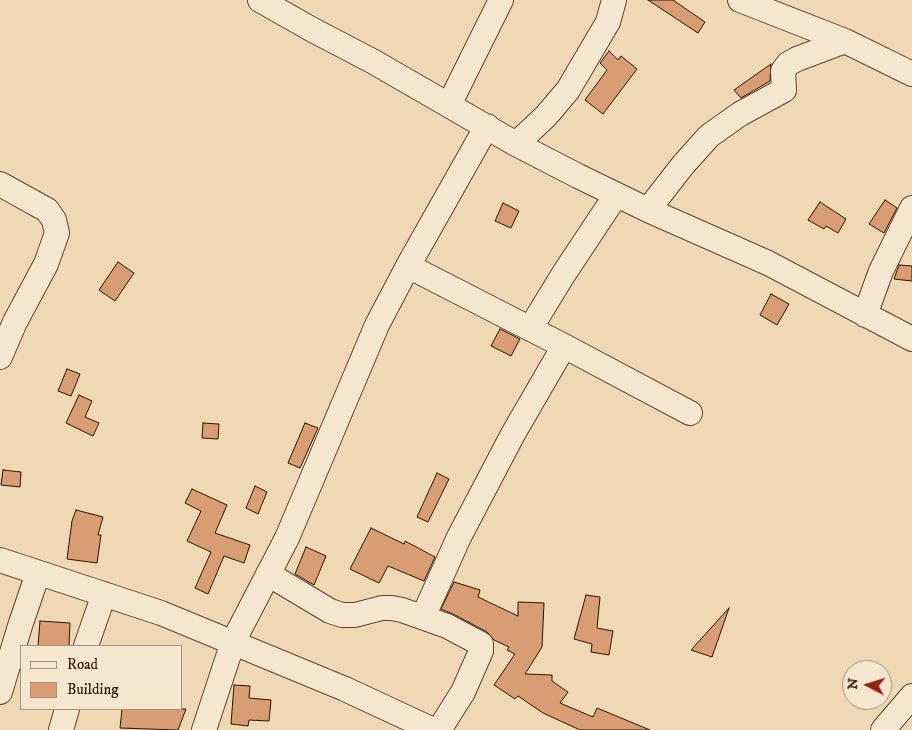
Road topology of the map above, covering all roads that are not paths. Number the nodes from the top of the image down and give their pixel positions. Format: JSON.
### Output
{"nodes":[{"id":1,"x":260,"y":0,"type":"edge"},
{"id":2,"x":501,"y":0,"type":"edge"},
{"id":3,"x":627,"y":0,"type":"edge"},
{"id":4,"x":740,"y":0,"type":"edge"},
{"id":5,"x":611,"y":11,"type":"edge"},
{"id":6,"x":845,"y":41,"type":"junction"},
{"id":7,"x":912,"y":74,"type":"edge"},
{"id":8,"x":449,"y":104,"type":"junction"},
{"id":9,"x":487,"y":126,"type":"junction"},
{"id":10,"x":516,"y":144,"type":"junction"},
{"id":11,"x":0,"y":184,"type":"edge"},
{"id":12,"x":616,"y":195,"type":"junction"},
{"id":13,"x":912,"y":208,"type":"edge"},
{"id":14,"x":648,"y":210,"type":"junction"},
{"id":15,"x":408,"y":266,"type":"junction"},
{"id":16,"x":865,"y":315,"type":"junction"},
{"id":17,"x":530,"y":329,"type":"junction"},
{"id":18,"x":912,"y":339,"type":"edge"},
{"id":19,"x":564,"y":346,"type":"junction"},
{"id":20,"x":0,"y":357,"type":"edge"},
{"id":21,"x":690,"y":413,"type":"dead end"},
{"id":22,"x":0,"y":560,"type":"edge"},
{"id":23,"x":38,"y":572,"type":"junction"},
{"id":24,"x":268,"y":574,"type":"junction"},
{"id":25,"x":104,"y":594,"type":"junction"},
{"id":26,"x":423,"y":617,"type":"junction"},
{"id":27,"x":233,"y":642,"type":"junction"},
{"id":28,"x":86,"y":645,"type":"edge"},
{"id":29,"x":0,"y":692,"type":"edge"},
{"id":30,"x":912,"y":696,"type":"edge"},
{"id":31,"x":67,"y":710,"type":"edge"},
{"id":32,"x":61,"y":730,"type":"edge"},
{"id":33,"x":204,"y":730,"type":"edge"},
{"id":34,"x":433,"y":730,"type":"edge"},
{"id":35,"x":439,"y":730,"type":"edge"},
{"id":36,"x":883,"y":730,"type":"edge"}],
"edges":[{"from":1,"to":8,"type":"street"},
{"from":2,"to":8,"type":"street"},
{"from":3,"to":5,"type":"street"},
{"from":4,"to":6,"type":"street"},
{"from":5,"to":10,"type":"street"},
{"from":6,"to":7,"type":"street"},
{"from":6,"to":14,"type":"street"},
{"from":8,"to":9,"type":"street"},
{"from":9,"to":10,"type":"street"},
{"from":9,"to":15,"type":"street"},
{"from":10,"to":12,"type":"street"},
{"from":11,"to":20,"type":"street"},
{"from":12,"to":14,"type":"street"},
{"from":12,"to":17,"type":"street"},
{"from":13,"to":16,"type":"street"},
{"from":14,"to":16,"type":"street"},
{"from":15,"to":17,"type":"street"},
{"from":15,"to":24,"type":"street"},
{"from":16,"to":18,"type":"street"},
{"from":17,"to":19,"type":"street"},
{"from":19,"to":21,"type":"street"},
{"from":19,"to":26,"type":"street"},
{"from":22,"to":23,"type":"street"},
{"from":23,"to":25,"type":"street"},
{"from":23,"to":29,"type":"street"},
{"from":24,"to":26,"type":"street"},
{"from":24,"to":27,"type":"street"},
{"from":25,"to":27,"type":"street"},
{"from":25,"to":28,"type":"street"},
{"from":26,"to":35,"type":"street"},
{"from":27,"to":33,"type":"street"},
{"from":27,"to":34,"type":"street"},
{"from":30,"to":36,"type":"street"},
{"from":31,"to":32,"type":"street"}]}
